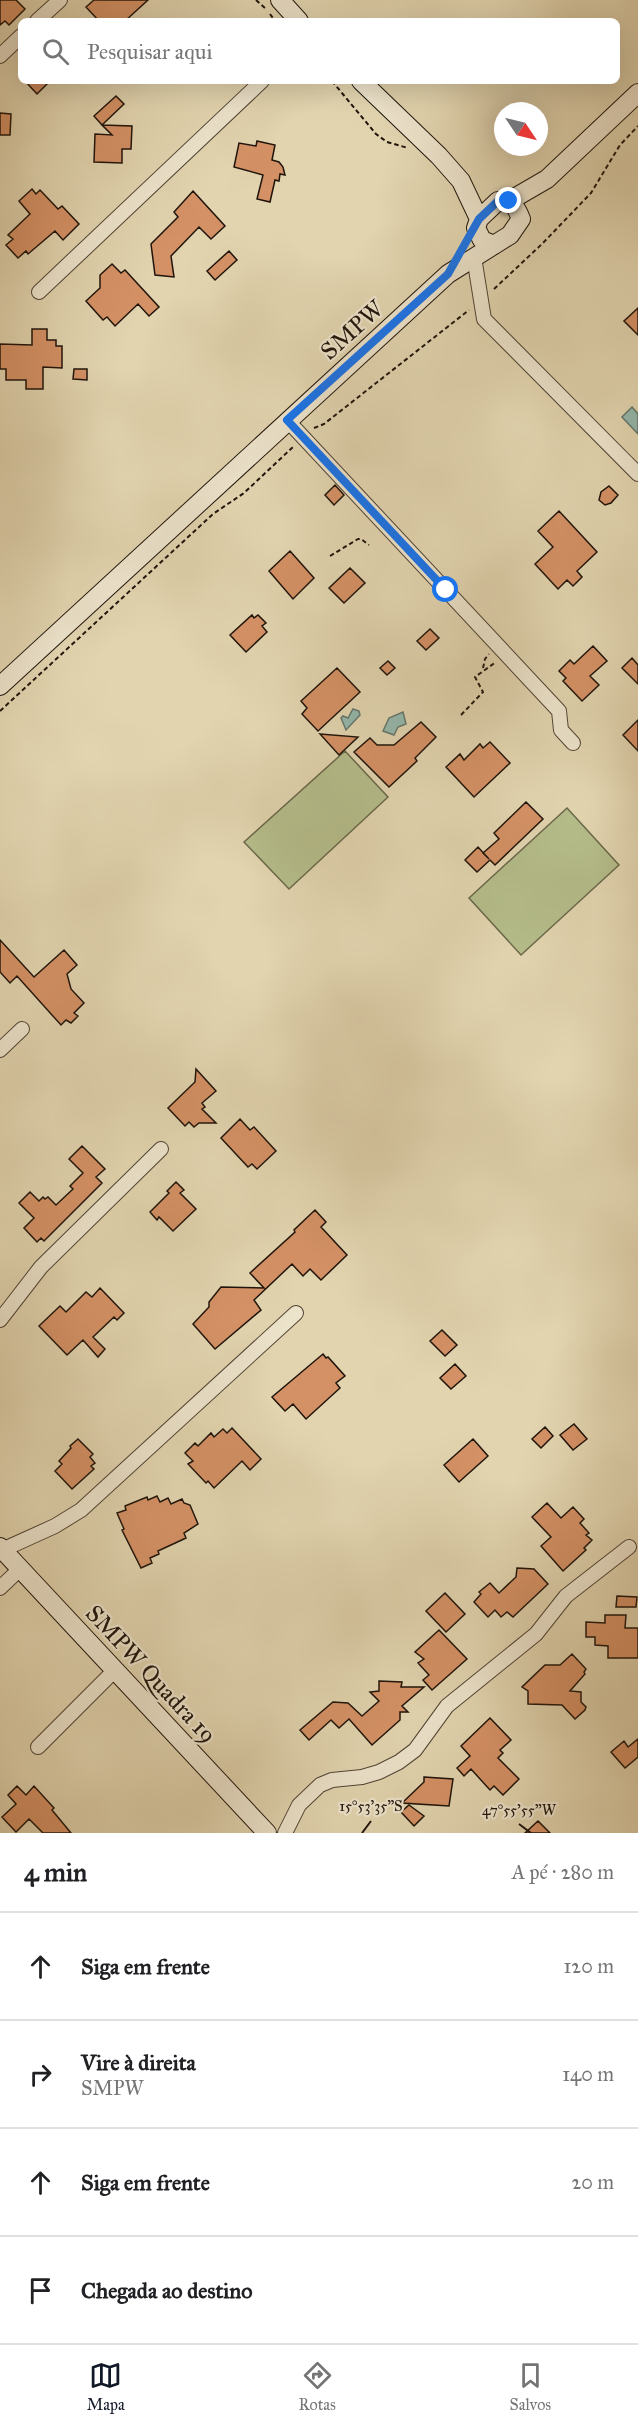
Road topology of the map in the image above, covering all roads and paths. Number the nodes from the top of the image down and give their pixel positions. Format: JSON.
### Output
{"nodes":[{"id":1,"x":60,"y":0,"type":"edge"},
{"id":2,"x":256,"y":0,"type":"edge"},
{"id":3,"x":287,"y":10,"type":"edge"},
{"id":4,"x":41,"y":18,"type":"edge"},
{"id":5,"x":18,"y":39,"type":"edge"},
{"id":6,"x":0,"y":56,"type":"edge"},
{"id":7,"x":259,"y":84,"type":"edge"},
{"id":8,"x":334,"y":84,"type":"edge"},
{"id":9,"x":364,"y":84,"type":"edge"},
{"id":10,"x":638,"y":93,"type":"edge"},
{"id":11,"x":638,"y":126,"type":"edge"},
{"id":12,"x":408,"y":148,"type":"dead end"},
{"id":13,"x":547,"y":178,"type":"junction"},
{"id":14,"x":460,"y":181,"type":"junction"},
{"id":15,"x":504,"y":201,"type":"junction"},
{"id":16,"x":521,"y":219,"type":"junction"},
{"id":17,"x":478,"y":224,"type":"junction"},
{"id":18,"x":494,"y":245,"type":"junction"},
{"id":19,"x":474,"y":257,"type":"junction"},
{"id":20,"x":448,"y":274,"type":"junction"},
{"id":21,"x":39,"y":292,"type":"dead end"},
{"id":22,"x":481,"y":301,"type":"junction"},
{"id":23,"x":287,"y":420,"type":"junction"},
{"id":24,"x":304,"y":437,"type":"junction"},
{"id":25,"x":638,"y":474,"type":"edge"},
{"id":26,"x":369,"y":545,"type":"dead end"},
{"id":27,"x":330,"y":556,"type":"dead end"},
{"id":28,"x":505,"y":653,"type":"junction"},
{"id":29,"x":0,"y":686,"type":"edge"},
{"id":30,"x":0,"y":711,"type":"edge"},
{"id":31,"x":461,"y":715,"type":"dead end"},
{"id":32,"x":573,"y":743,"type":"dead end"},
{"id":33,"x":21,"y":1029,"type":"dead end"},
{"id":34,"x":0,"y":1050,"type":"edge"},
{"id":35,"x":161,"y":1149,"type":"dead end"},
{"id":36,"x":296,"y":1313,"type":"dead end"},
{"id":37,"x":0,"y":1320,"type":"edge"},
{"id":38,"x":629,"y":1547,"type":"dead end"},
{"id":39,"x":1,"y":1548,"type":"edge"},
{"id":40,"x":20,"y":1569,"type":"junction"},
{"id":41,"x":0,"y":1588,"type":"edge"},
{"id":42,"x":115,"y":1670,"type":"junction"},
{"id":43,"x":38,"y":1747,"type":"dead end"},
{"id":44,"x":267,"y":1833,"type":"edge"},
{"id":45,"x":285,"y":1833,"type":"edge"}],
"edges":[{"from":1,"to":4,"type":"street"},
{"from":2,"to":3,"type":"path"},
{"from":5,"to":6,"type":"street"},
{"from":7,"to":21,"type":"street"},
{"from":8,"to":12,"type":"path"},
{"from":9,"to":14,"type":"street"},
{"from":10,"to":13,"type":"street"},
{"from":11,"to":22,"type":"path"},
{"from":13,"to":15,"type":"street"},
{"from":13,"to":16,"type":"street"},
{"from":14,"to":15,"type":"street"},
{"from":14,"to":17,"type":"street"},
{"from":15,"to":16,"type":"street"},
{"from":15,"to":17,"type":"street","name":"SMPW"},
{"from":16,"to":18,"type":"street","name":"SMPW"},
{"from":17,"to":18,"type":"street"},
{"from":17,"to":20,"type":"street","name":"SMPW"},
{"from":18,"to":19,"type":"street","name":"SMPW"},
{"from":19,"to":20,"type":"street","name":"SMPW"},
{"from":19,"to":22,"type":"street"},
{"from":20,"to":23,"type":"street","name":"SMPW"},
{"from":22,"to":24,"type":"path"},
{"from":22,"to":25,"type":"street"},
{"from":23,"to":24,"type":"street"},
{"from":23,"to":29,"type":"street","name":"SMPW"},
{"from":24,"to":28,"type":"street"},
{"from":24,"to":30,"type":"path"},
{"from":26,"to":27,"type":"path"},
{"from":28,"to":31,"type":"path"},
{"from":28,"to":32,"type":"street"},
{"from":33,"to":34,"type":"street"},
{"from":35,"to":37,"type":"street"},
{"from":36,"to":39,"type":"street"},
{"from":38,"to":45,"type":"street"},
{"from":39,"to":40,"type":"street","name":"SMPW Quadra 19"},
{"from":40,"to":41,"type":"street"},
{"from":40,"to":42,"type":"street","name":"SMPW Quadra 19"},
{"from":42,"to":43,"type":"street"},
{"from":42,"to":44,"type":"street","name":"SMPW Quadra 19"}]}
